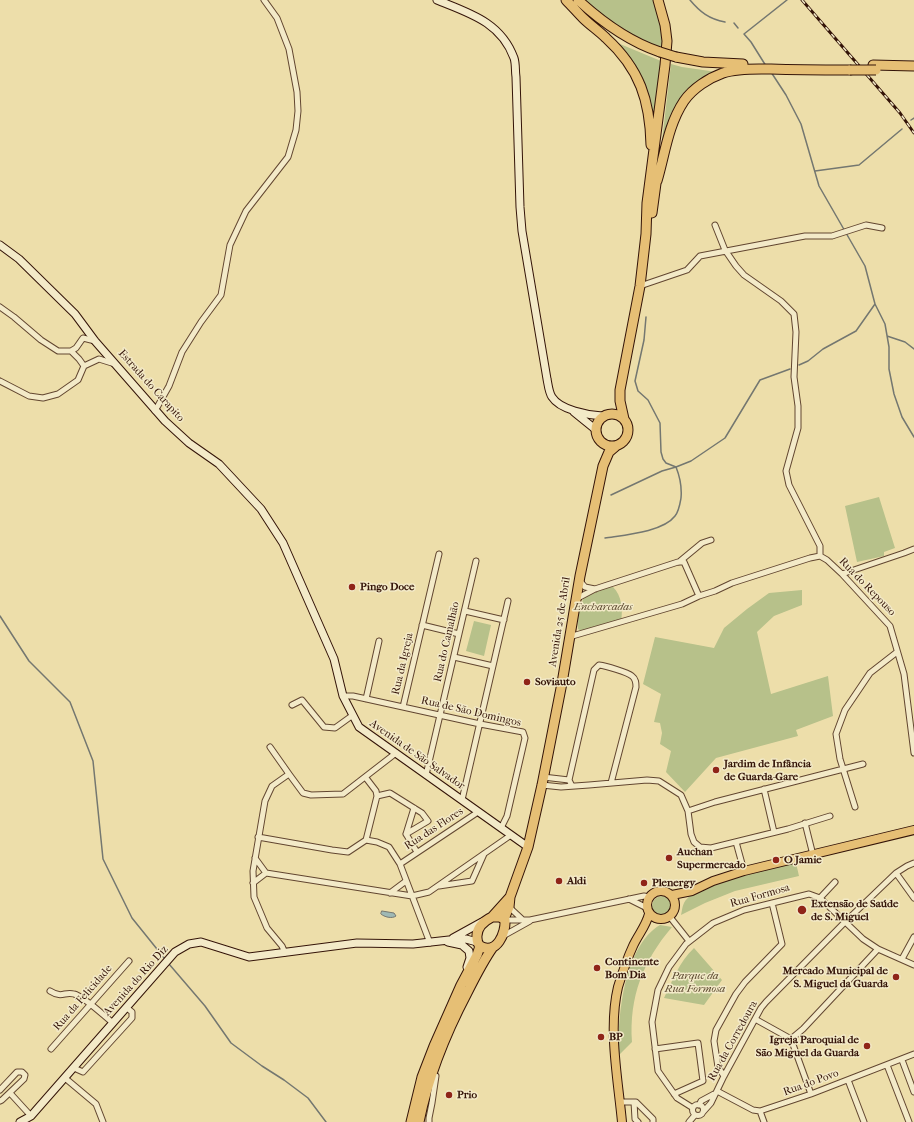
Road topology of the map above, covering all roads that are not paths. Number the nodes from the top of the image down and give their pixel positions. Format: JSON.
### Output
{"nodes":[{"id":1,"x":264,"y":0,"type":"edge"},
{"id":2,"x":437,"y":0,"type":"edge"},
{"id":3,"x":566,"y":0,"type":"edge"},
{"id":4,"x":578,"y":0,"type":"edge"},
{"id":5,"x":658,"y":0,"type":"edge"},
{"id":6,"x":663,"y":0,"type":"edge"},
{"id":7,"x":914,"y":66,"type":"edge"},
{"id":8,"x":874,"y":67,"type":"junction"},
{"id":9,"x":914,"y":70,"type":"edge"},
{"id":10,"x":651,"y":167,"type":"junction"},
{"id":11,"x":657,"y":181,"type":"junction"},
{"id":12,"x":715,"y":225,"type":"dead end"},
{"id":13,"x":882,"y":228,"type":"dead end"},
{"id":14,"x":646,"y":234,"type":"junction"},
{"id":15,"x":0,"y":245,"type":"edge"},
{"id":16,"x":724,"y":250,"type":"junction"},
{"id":17,"x":640,"y":286,"type":"junction"},
{"id":18,"x":0,"y":307,"type":"edge"},
{"id":19,"x":83,"y":325,"type":"junction"},
{"id":20,"x":83,"y":338,"type":"junction"},
{"id":21,"x":95,"y":340,"type":"junction"},
{"id":22,"x":102,"y":348,"type":"junction"},
{"id":23,"x":71,"y":351,"type":"junction"},
{"id":24,"x":99,"y":360,"type":"junction"},
{"id":25,"x":116,"y":364,"type":"junction"},
{"id":26,"x":84,"y":366,"type":"junction"},
{"id":27,"x":0,"y":381,"type":"edge"},
{"id":28,"x":620,"y":390,"type":"junction"},
{"id":29,"x":570,"y":409,"type":"junction"},
{"id":30,"x":155,"y":411,"type":"junction"},
{"id":31,"x":604,"y":415,"type":"junction"},
{"id":32,"x":624,"y":419,"type":"junction"},
{"id":33,"x":595,"y":429,"type":"junction"},
{"id":34,"x":598,"y":439,"type":"junction"},
{"id":35,"x":616,"y":446,"type":"junction"},
{"id":36,"x":603,"y":466,"type":"junction"},
{"id":37,"x":711,"y":540,"type":"dead end"},
{"id":38,"x":283,"y":543,"type":"joint"},
{"id":39,"x":914,"y":549,"type":"edge"},
{"id":40,"x":439,"y":554,"type":"dead end"},
{"id":41,"x":820,"y":556,"type":"junction"},
{"id":42,"x":476,"y":561,"type":"dead end"},
{"id":43,"x":678,"y":562,"type":"junction"},
{"id":44,"x":842,"y":574,"type":"junction"},
{"id":45,"x":579,"y":580,"type":"junction"},
{"id":46,"x":595,"y":589,"type":"junction"},
{"id":47,"x":698,"y":596,"type":"junction"},
{"id":48,"x":576,"y":599,"type":"junction"},
{"id":49,"x":508,"y":601,"type":"dead end"},
{"id":50,"x":464,"y":611,"type":"junction"},
{"id":51,"x":504,"y":620,"type":"junction"},
{"id":52,"x":422,"y":625,"type":"junction"},
{"id":53,"x":459,"y":634,"type":"junction"},
{"id":54,"x":570,"y":638,"type":"junction"},
{"id":55,"x":379,"y":641,"type":"dead end"},
{"id":56,"x":897,"y":652,"type":"junction"},
{"id":57,"x":454,"y":657,"type":"junction"},
{"id":58,"x":493,"y":666,"type":"junction"},
{"id":59,"x":343,"y":696,"type":"junction"},
{"id":60,"x":366,"y":699,"type":"junction"},
{"id":61,"x":292,"y":705,"type":"dead end"},
{"id":62,"x":403,"y":707,"type":"junction"},
{"id":63,"x":353,"y":715,"type":"junction"},
{"id":64,"x":440,"y":715,"type":"junction"},
{"id":65,"x":480,"y":724,"type":"junction"},
{"id":66,"x":270,"y":747,"type":"dead end"},
{"id":67,"x":396,"y":753,"type":"junction"},
{"id":68,"x":914,"y":753,"type":"edge"},
{"id":69,"x":863,"y":764,"type":"dead end"},
{"id":70,"x":843,"y":768,"type":"junction"},
{"id":71,"x":289,"y":774,"type":"junction"},
{"id":72,"x":426,"y":775,"type":"junction"},
{"id":73,"x":366,"y":778,"type":"junction"},
{"id":74,"x":569,"y":780,"type":"junction"},
{"id":75,"x":543,"y":781,"type":"junction"},
{"id":76,"x":611,"y":783,"type":"junction"},
{"id":77,"x":572,"y":786,"type":"junction"},
{"id":78,"x":764,"y":789,"type":"junction"},
{"id":79,"x":377,"y":796,"type":"junction"},
{"id":80,"x":462,"y":800,"type":"junction"},
{"id":81,"x":855,"y":807,"type":"dead end"},
{"id":82,"x":414,"y":808,"type":"junction"},
{"id":83,"x":688,"y":811,"type":"junction"},
{"id":84,"x":478,"y":812,"type":"junction"},
{"id":85,"x":830,"y":816,"type":"dead end"},
{"id":86,"x":806,"y":823,"type":"junction"},
{"id":87,"x":501,"y":828,"type":"junction"},
{"id":88,"x":914,"y":830,"type":"edge"},
{"id":89,"x":774,"y":832,"type":"junction"},
{"id":90,"x":406,"y":834,"type":"junction"},
{"id":91,"x":511,"y":835,"type":"junction"},
{"id":92,"x":258,"y":837,"type":"junction"},
{"id":93,"x":366,"y":840,"type":"junction"},
{"id":94,"x":736,"y":842,"type":"junction"},
{"id":95,"x":528,"y":847,"type":"junction"},
{"id":96,"x":417,"y":852,"type":"junction"},
{"id":97,"x":484,"y":854,"type":"junction"},
{"id":98,"x":813,"y":855,"type":"junction"},
{"id":99,"x":255,"y":858,"type":"junction"},
{"id":100,"x":914,"y":863,"type":"edge"},
{"id":101,"x":400,"y":864,"type":"junction"},
{"id":102,"x":744,"y":872,"type":"junction"},
{"id":103,"x":266,"y":873,"type":"junction"},
{"id":104,"x":896,"y":873,"type":"junction"},
{"id":105,"x":406,"y":881,"type":"junction"},
{"id":106,"x":835,"y":882,"type":"dead end"},
{"id":107,"x":254,"y":883,"type":"junction"},
{"id":108,"x":438,"y":886,"type":"junction"},
{"id":109,"x":692,"y":891,"type":"junction"},
{"id":110,"x":390,"y":893,"type":"junction"},
{"id":111,"x":672,"y":895,"type":"junction"},
{"id":112,"x":412,"y":896,"type":"junction"},
{"id":113,"x":510,"y":897,"type":"junction"},
{"id":114,"x":650,"y":897,"type":"junction"},
{"id":115,"x":820,"y":898,"type":"junction"},
{"id":116,"x":914,"y":898,"type":"edge"},
{"id":117,"x":628,"y":899,"type":"junction"},
{"id":118,"x":772,"y":903,"type":"junction"},
{"id":119,"x":509,"y":907,"type":"junction"},
{"id":120,"x":676,"y":907,"type":"junction"},
{"id":121,"x":648,"y":911,"type":"junction"},
{"id":122,"x":670,"y":918,"type":"junction"},
{"id":123,"x":488,"y":919,"type":"junction"},
{"id":124,"x":504,"y":919,"type":"junction"},
{"id":125,"x":523,"y":920,"type":"junction"},
{"id":126,"x":530,"y":920,"type":"junction"},
{"id":127,"x":658,"y":920,"type":"junction"},
{"id":128,"x":844,"y":923,"type":"junction"},
{"id":129,"x":503,"y":936,"type":"junction"},
{"id":130,"x":914,"y":937,"type":"edge"},
{"id":131,"x":446,"y":940,"type":"junction"},
{"id":132,"x":689,"y":941,"type":"junction"},
{"id":133,"x":430,"y":943,"type":"junction"},
{"id":134,"x":479,"y":944,"type":"junction"},
{"id":135,"x":493,"y":947,"type":"junction"},
{"id":136,"x":878,"y":949,"type":"junction"},
{"id":137,"x":285,"y":953,"type":"junction"},
{"id":138,"x":902,"y":959,"type":"junction"},
{"id":139,"x":129,"y":961,"type":"dead end"},
{"id":140,"x":914,"y":965,"type":"edge"},
{"id":141,"x":626,"y":966,"type":"junction"},
{"id":142,"x":466,"y":976,"type":"junction"},
{"id":143,"x":50,"y":991,"type":"dead end"},
{"id":144,"x":90,"y":1005,"type":"junction"},
{"id":145,"x":127,"y":1008,"type":"junction"},
{"id":146,"x":755,"y":1019,"type":"junction"},
{"id":147,"x":113,"y":1023,"type":"junction"},
{"id":148,"x":791,"y":1038,"type":"junction"},
{"id":149,"x":51,"y":1049,"type":"dead end"},
{"id":150,"x":655,"y":1049,"type":"junction"},
{"id":151,"x":914,"y":1054,"type":"edge"},
{"id":152,"x":902,"y":1060,"type":"junction"},
{"id":153,"x":436,"y":1063,"type":"junction"},
{"id":154,"x":887,"y":1065,"type":"junction"},
{"id":155,"x":74,"y":1068,"type":"junction"},
{"id":156,"x":724,"y":1076,"type":"junction"},
{"id":157,"x":65,"y":1078,"type":"junction"},
{"id":158,"x":848,"y":1080,"type":"junction"},
{"id":159,"x":0,"y":1090,"type":"edge"},
{"id":160,"x":914,"y":1092,"type":"edge"},
{"id":161,"x":10,"y":1093,"type":"junction"},
{"id":162,"x":716,"y":1093,"type":"junction"},
{"id":163,"x":674,"y":1094,"type":"junction"},
{"id":164,"x":811,"y":1094,"type":"junction"},
{"id":165,"x":0,"y":1101,"type":"edge"},
{"id":166,"x":620,"y":1102,"type":"junction"},
{"id":167,"x":634,"y":1102,"type":"junction"},
{"id":168,"x":699,"y":1105,"type":"junction"},
{"id":169,"x":693,"y":1108,"type":"junction"},
{"id":170,"x":760,"y":1111,"type":"junction"},
{"id":171,"x":699,"y":1114,"type":"junction"},
{"id":172,"x":31,"y":1116,"type":"junction"},
{"id":173,"x":20,"y":1122,"type":"edge"},
{"id":174,"x":103,"y":1122,"type":"edge"},
{"id":175,"x":411,"y":1122,"type":"edge"},
{"id":176,"x":419,"y":1122,"type":"edge"},
{"id":177,"x":430,"y":1122,"type":"edge"},
{"id":178,"x":622,"y":1122,"type":"edge"},
{"id":179,"x":638,"y":1122,"type":"edge"},
{"id":180,"x":653,"y":1122,"type":"edge"},
{"id":181,"x":689,"y":1122,"type":"edge"},
{"id":182,"x":702,"y":1122,"type":"edge"},
{"id":183,"x":764,"y":1122,"type":"edge"},
{"id":184,"x":864,"y":1122,"type":"edge"},
{"id":185,"x":909,"y":1122,"type":"edge"}],
"edges":[{"from":1,"to":30,"type":"street"},
{"from":2,"to":29,"type":"main road"},
{"from":3,"to":10,"type":"highway"},
{"from":4,"to":8,"type":"highway","bridge":true},
{"from":5,"to":10,"type":"highway"},
{"from":6,"to":11,"type":"highway"},
{"from":7,"to":8,"type":"highway"},
{"from":8,"to":9,"type":"highway"},
{"from":8,"to":11,"type":"highway","bridge":true},
{"from":10,"to":14,"type":"highway"},
{"from":11,"to":14,"type":"highway"},
{"from":12,"to":16,"type":"street"},
{"from":13,"to":16,"type":"street"},
{"from":14,"to":17,"type":"highway"},
{"from":15,"to":19,"type":"main road","name":"Estrada do Carapito"},
{"from":16,"to":17,"type":"street"},
{"from":16,"to":41,"type":"street"},
{"from":17,"to":28,"type":"highway"},
{"from":18,"to":23,"type":"street"},
{"from":19,"to":20,"type":"street"},
{"from":19,"to":21,"type":"main road","name":"Estrada do Carapito"},
{"from":20,"to":21,"type":"street"},
{"from":20,"to":23,"type":"street"},
{"from":21,"to":22,"type":"main road","name":"Estrada do Carapito"},
{"from":22,"to":24,"type":"street"},
{"from":22,"to":25,"type":"main road","name":"Estrada do Carapito"},
{"from":23,"to":26,"type":"street"},
{"from":24,"to":25,"type":"street"},
{"from":24,"to":26,"type":"street"},
{"from":25,"to":30,"type":"main road","name":"Estrada do Carapito"},
{"from":26,"to":27,"type":"street"},
{"from":28,"to":31,"type":"highway"},
{"from":28,"to":32,"type":"highway"},
{"from":29,"to":31,"type":"main road"},
{"from":29,"to":33,"type":"main road"},
{"from":30,"to":38,"type":"main road","name":"Estrada do Carapito"},
{"from":31,"to":32,"type":"highway"},
{"from":31,"to":33,"type":"highway"},
{"from":32,"to":35,"type":"highway","name":"Avenida 25 de Abril"},
{"from":33,"to":34,"type":"highway","name":"Avenida 25 de Abril"},
{"from":34,"to":35,"type":"highway"},
{"from":34,"to":36,"type":"highway","name":"Avenida 25 de Abril"},
{"from":35,"to":36,"type":"highway","name":"Avenida 25 de Abril"},
{"from":36,"to":45,"type":"highway","name":"Avenida 25 de Abril"},
{"from":37,"to":43,"type":"street"},
{"from":38,"to":59,"type":"main road","name":"Avenida de São Salvador"},
{"from":39,"to":44,"type":"street"},
{"from":40,"to":52,"type":"street","name":"Rua da Igreja"},
{"from":41,"to":44,"type":"street","name":"Rua do Repouso"},
{"from":41,"to":47,"type":"street"},
{"from":42,"to":50,"type":"street","name":"Rua do Camalhão"},
{"from":43,"to":46,"type":"street"},
{"from":43,"to":47,"type":"street"},
{"from":44,"to":56,"type":"street","name":"Rua do Repouso"},
{"from":45,"to":46,"type":"street"},
{"from":45,"to":48,"type":"highway","name":"Avenida 25 de Abril"},
{"from":46,"to":48,"type":"street"},
{"from":47,"to":54,"type":"street"},
{"from":48,"to":54,"type":"highway","name":"Avenida 25 de Abril"},
{"from":49,"to":51,"type":"street"},
{"from":50,"to":51,"type":"street"},
{"from":50,"to":53,"type":"street","name":"Rua do Camalhão"},
{"from":51,"to":58,"type":"street"},
{"from":52,"to":53,"type":"street","name":"Rua da Igreja"},
{"from":52,"to":62,"type":"street","name":"Rua da Igreja"},
{"from":53,"to":57,"type":"street","name":"Rua do Camalhão"},
{"from":54,"to":75,"type":"highway","name":"Avenida 25 de Abril"},
{"from":55,"to":60,"type":"street"},
{"from":56,"to":68,"type":"street","name":"Rua do Repouso"},
{"from":56,"to":70,"type":"street"},
{"from":57,"to":58,"type":"street"},
{"from":57,"to":64,"type":"street","name":"Rua do Camalhão"},
{"from":58,"to":65,"type":"street"},
{"from":59,"to":60,"type":"street","name":"Rua de São Domingos"},
{"from":59,"to":63,"type":"main road","name":"Avenida de São Salvador"},
{"from":60,"to":62,"type":"street","name":"Rua de São Domingos"},
{"from":61,"to":63,"type":"street"},
{"from":62,"to":64,"type":"street","name":"Rua de São Domingos"},
{"from":63,"to":67,"type":"main road","name":"Avenida de São Salvador"},
{"from":64,"to":65,"type":"street","name":"Rua de São Domingos"},
{"from":64,"to":72,"type":"street","name":"Rua do Camalhão"},
{"from":65,"to":80,"type":"street"},
{"from":65,"to":87,"type":"street","name":"Rua de São Domingos"},
{"from":66,"to":71,"type":"street"},
{"from":67,"to":72,"type":"main road","name":"Avenida de São Salvador"},
{"from":67,"to":73,"type":"street"},
{"from":69,"to":70,"type":"street"},
{"from":70,"to":78,"type":"street"},
{"from":70,"to":81,"type":"street"},
{"from":71,"to":73,"type":"street"},
{"from":71,"to":92,"type":"street"},
{"from":72,"to":80,"type":"main road","name":"Avenida de São Salvador"},
{"from":73,"to":79,"type":"street"},
{"from":74,"to":75,"type":"street"},
{"from":74,"to":76,"type":"street"},
{"from":74,"to":77,"type":"street"},
{"from":75,"to":77,"type":"street"},
{"from":75,"to":95,"type":"highway","name":"Avenida 25 de Abril"},
{"from":76,"to":77,"type":"street"},
{"from":76,"to":83,"type":"street"},
{"from":78,"to":83,"type":"street"},
{"from":78,"to":89,"type":"street"},
{"from":79,"to":82,"type":"street"},
{"from":79,"to":93,"type":"street"},
{"from":80,"to":84,"type":"main road","name":"Avenida de São Salvador"},
{"from":82,"to":90,"type":"street"},
{"from":82,"to":90,"type":"street"},
{"from":83,"to":94,"type":"street"},
{"from":84,"to":87,"type":"main road","name":"Avenida de São Salvador"},
{"from":84,"to":96,"type":"street","name":"Rua das Flores"},
{"from":85,"to":86,"type":"street"},
{"from":86,"to":89,"type":"street"},
{"from":86,"to":98,"type":"street"},
{"from":87,"to":91,"type":"main road","name":"Avenida de São Salvador"},
{"from":88,"to":98,"type":"main road"},
{"from":89,"to":94,"type":"street"},
{"from":90,"to":96,"type":"street"},
{"from":91,"to":95,"type":"main road","name":"Avenida de São Salvador"},
{"from":91,"to":97,"type":"street"},
{"from":92,"to":93,"type":"street"},
{"from":92,"to":99,"type":"street"},
{"from":93,"to":101,"type":"street"},
{"from":94,"to":102,"type":"street"},
{"from":95,"to":113,"type":"highway","name":"Avenida 25 de Abril"},
{"from":96,"to":101,"type":"street","name":"Rua das Flores"},
{"from":97,"to":108,"type":"street"},
{"from":97,"to":108,"type":"street"},
{"from":98,"to":102,"type":"main road"},
{"from":99,"to":103,"type":"street"},
{"from":99,"to":107,"type":"street"},
{"from":100,"to":104,"type":"street","name":"Rua da Corredoura"},
{"from":101,"to":105,"type":"street"},
{"from":102,"to":109,"type":"main road"},
{"from":103,"to":107,"type":"street"},
{"from":103,"to":110,"type":"street"},
{"from":104,"to":116,"type":"street"},
{"from":104,"to":128,"type":"street","name":"Rua da Corredoura"},
{"from":105,"to":110,"type":"street"},
{"from":105,"to":112,"type":"street"},
{"from":106,"to":115,"type":"street"},
{"from":107,"to":137,"type":"street"},
{"from":108,"to":112,"type":"street"},
{"from":109,"to":111,"type":"main road"},
{"from":109,"to":120,"type":"main road"},
{"from":110,"to":112,"type":"street"},
{"from":111,"to":114,"type":"main road"},
{"from":111,"to":120,"type":"main road"},
{"from":112,"to":133,"type":"street"},
{"from":113,"to":119,"type":"highway","name":"Avenida 25 de Abril"},
{"from":113,"to":123,"type":"highway","name":"Avenida 25 de Abril"},
{"from":114,"to":117,"type":"street"},
{"from":114,"to":121,"type":"main road"},
{"from":115,"to":118,"type":"street","name":"Rua Formosa"},
{"from":115,"to":128,"type":"street"},
{"from":117,"to":121,"type":"street"},
{"from":117,"to":126,"type":"street"},
{"from":118,"to":132,"type":"street","name":"Rua Formosa"},
{"from":118,"to":156,"type":"street"},
{"from":119,"to":124,"type":"highway","name":"Avenida 25 de Abril"},
{"from":119,"to":125,"type":"street"},
{"from":120,"to":122,"type":"main road"},
{"from":121,"to":127,"type":"main road"},
{"from":121,"to":141,"type":"main road"},
{"from":122,"to":127,"type":"main road"},
{"from":122,"to":132,"type":"street"},
{"from":123,"to":124,"type":"highway"},
{"from":123,"to":131,"type":"main road","name":"Avenida do Rio Diz"},
{"from":123,"to":134,"type":"highway"},
{"from":124,"to":125,"type":"street"},
{"from":124,"to":129,"type":"highway"},
{"from":125,"to":126,"type":"street"},
{"from":126,"to":129,"type":"street"},
{"from":127,"to":141,"type":"main road"},
{"from":128,"to":136,"type":"street"},
{"from":128,"to":146,"type":"street","name":"Rua da Corredoura"},
{"from":129,"to":135,"type":"highway"},
{"from":130,"to":138,"type":"street"},
{"from":131,"to":133,"type":"main road","name":"Avenida do Rio Diz"},
{"from":131,"to":134,"type":"main road","name":"Avenida do Rio Diz"},
{"from":131,"to":142,"type":"main road"},
{"from":132,"to":150,"type":"street","name":"Rua Formosa"},
{"from":133,"to":137,"type":"main road","name":"Avenida do Rio Diz"},
{"from":134,"to":135,"type":"highway"},
{"from":134,"to":142,"type":"highway"},
{"from":135,"to":153,"type":"highway"},
{"from":136,"to":138,"type":"street"},
{"from":136,"to":148,"type":"street"},
{"from":137,"to":145,"type":"main road","name":"Avenida do Rio Diz"},
{"from":138,"to":140,"type":"street"},
{"from":139,"to":144,"type":"street","name":"Rua da Felicidade"},
{"from":141,"to":166,"type":"main road"},
{"from":142,"to":175,"type":"highway"},
{"from":143,"to":144,"type":"street"},
{"from":144,"to":147,"type":"street"},
{"from":144,"to":149,"type":"street","name":"Rua da Felicidade"},
{"from":145,"to":147,"type":"main road","name":"Avenida do Rio Diz"},
{"from":145,"to":155,"type":"street"},
{"from":146,"to":148,"type":"street"},
{"from":146,"to":156,"type":"street","name":"Rua da Corredoura"},
{"from":147,"to":155,"type":"main road","name":"Avenida do Rio Diz"},
{"from":148,"to":164,"type":"street"},
{"from":150,"to":163,"type":"street","name":"Rua Formosa"},
{"from":150,"to":163,"type":"street"},
{"from":151,"to":152,"type":"street","name":"Rua do Povo"},
{"from":152,"to":154,"type":"street","name":"Rua do Povo"},
{"from":152,"to":160,"type":"street"},
{"from":153,"to":176,"type":"highway"},
{"from":153,"to":177,"type":"street"},
{"from":154,"to":158,"type":"street","name":"Rua do Povo"},
{"from":154,"to":185,"type":"street"},
{"from":155,"to":157,"type":"main road","name":"Avenida do Rio Diz"},
{"from":156,"to":162,"type":"street","name":"Rua da Corredoura"},
{"from":157,"to":172,"type":"main road","name":"Avenida do Rio Diz"},
{"from":157,"to":174,"type":"street"},
{"from":158,"to":164,"type":"street","name":"Rua do Povo"},
{"from":158,"to":184,"type":"street"},
{"from":159,"to":161,"type":"street"},
{"from":161,"to":165,"type":"street"},
{"from":161,"to":172,"type":"street"},
{"from":162,"to":168,"type":"street","name":"Rua da Corredoura"},
{"from":162,"to":170,"type":"street"},
{"from":162,"to":171,"type":"street","name":"Rua da Corredoura"},
{"from":163,"to":169,"type":"street","name":"Rua Formosa"},
{"from":164,"to":170,"type":"street","name":"Rua do Povo"},
{"from":166,"to":167,"type":"street"},
{"from":166,"to":178,"type":"main road"},
{"from":167,"to":179,"type":"street"},
{"from":167,"to":180,"type":"street"},
{"from":168,"to":169,"type":"street","name":"Rua da Corredoura"},
{"from":168,"to":171,"type":"street"},
{"from":169,"to":171,"type":"street"},
{"from":170,"to":183,"type":"street"},
{"from":171,"to":181,"type":"street","name":"Rua da Corredoura"},
{"from":171,"to":182,"type":"street"},
{"from":172,"to":173,"type":"main road","name":"Avenida do Rio Diz"}]}
